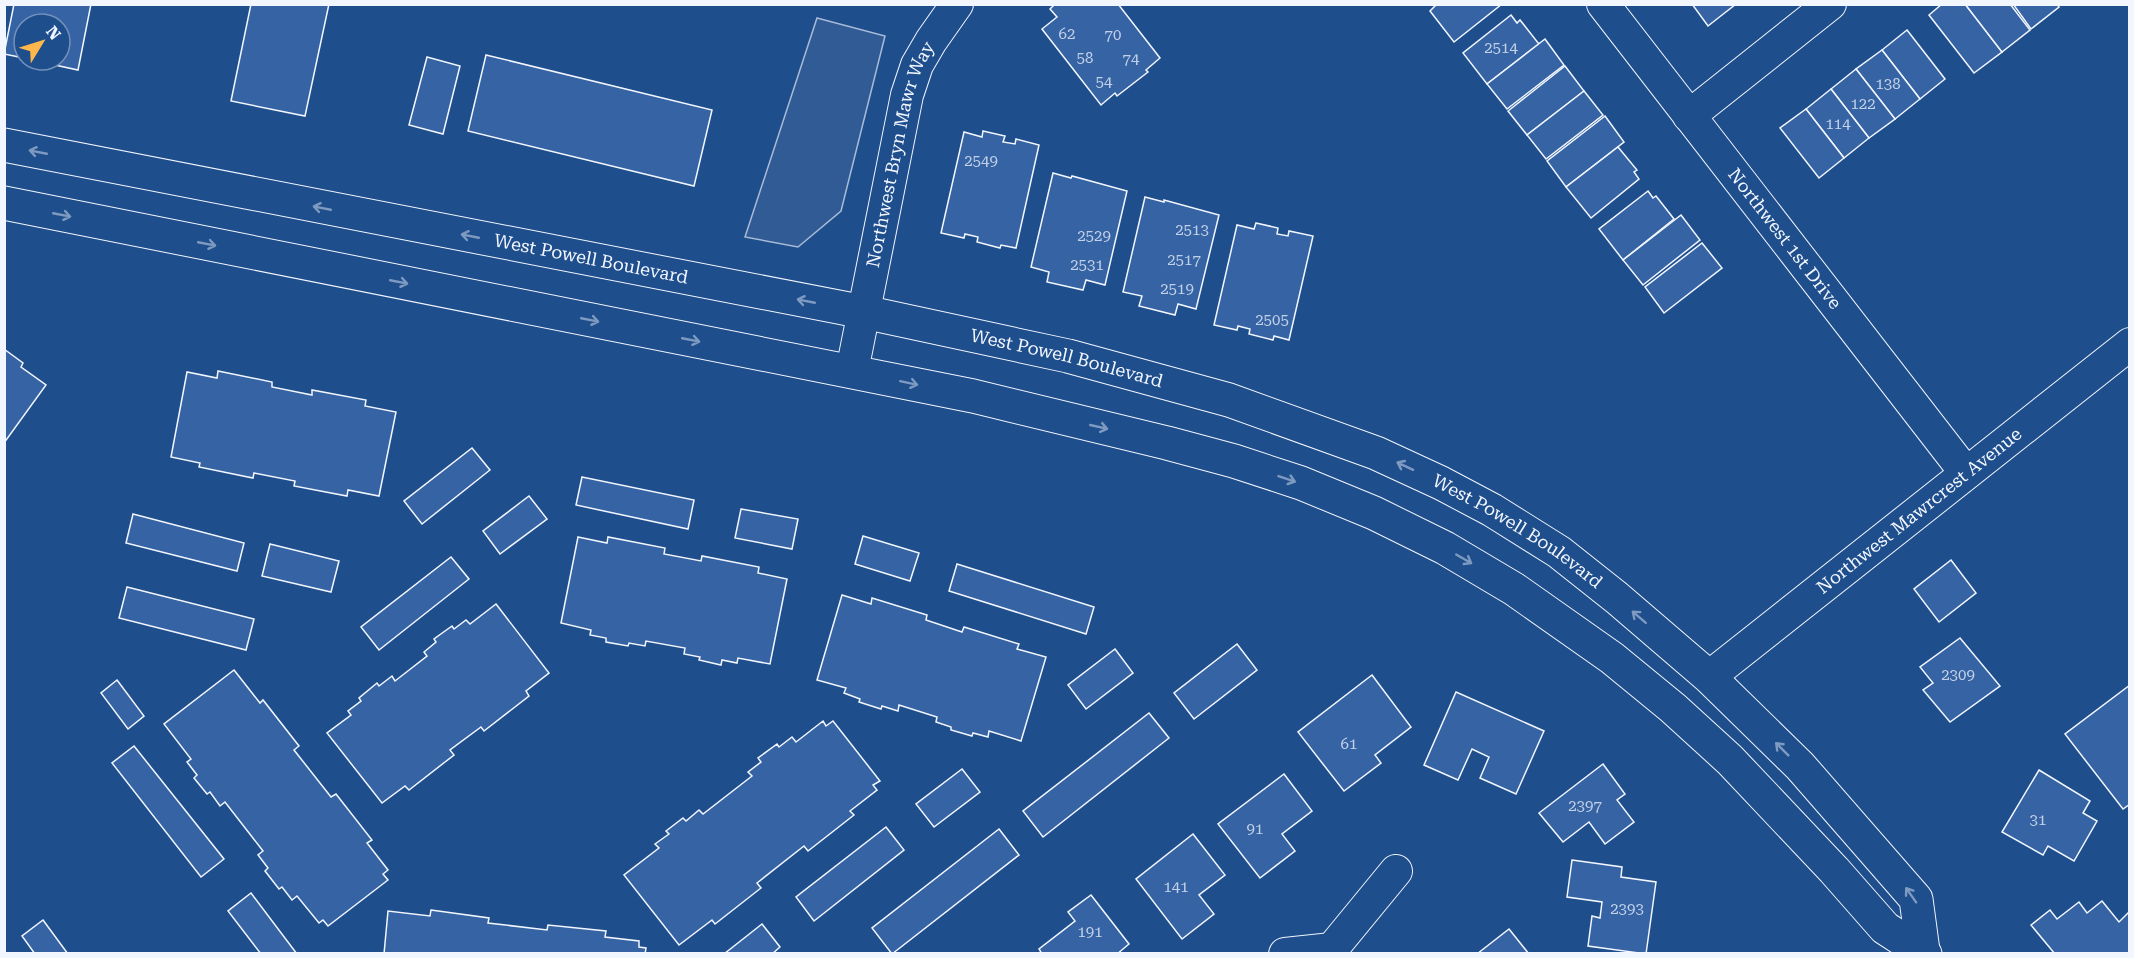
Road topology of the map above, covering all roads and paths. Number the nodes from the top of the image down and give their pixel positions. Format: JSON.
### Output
{"nodes":[{"id":1,"x":957,"y":4,"type":"edge"},
{"id":2,"x":1603,"y":4,"type":"edge"},
{"id":3,"x":1830,"y":4,"type":"edge"},
{"id":4,"x":1689,"y":116,"type":"junction"},
{"id":5,"x":4,"y":145,"type":"edge"},
{"id":6,"x":4,"y":203,"type":"edge"},
{"id":7,"x":864,"y":312,"type":"junction"},
{"id":8,"x":2130,"y":344,"type":"edge"},
{"id":9,"x":852,"y":371,"type":"junction"},
{"id":10,"x":1966,"y":473,"type":"junction"},
{"id":11,"x":1709,"y":677,"type":"junction"},
{"id":12,"x":1396,"y":871,"type":"dead end"},
{"id":13,"x":1334,"y":951,"type":"edge"},
{"id":14,"x":1924,"y":952,"type":"edge"},
{"id":15,"x":1285,"y":954,"type":"edge"}],
"edges":[{"from":1,"to":7,"type":"street","name":"Northwest Bryn Mawr Way"},
{"from":2,"to":4,"type":"street","name":"Northwest 1st Drive"},
{"from":3,"to":4,"type":"street"},
{"from":4,"to":10,"type":"street","name":"Northwest 1st Drive"},
{"from":7,"to":5,"type":"main road","name":"West Powell Boulevard","one_way":true},
{"from":6,"to":9,"type":"main road","name":"West Powell Boulevard","one_way":true},
{"from":7,"to":9,"type":"street"},
{"from":11,"to":7,"type":"main road","name":"West Powell Boulevard","one_way":true},
{"from":8,"to":10,"type":"street","name":"Northwest Mawrcrest Avenue"},
{"from":9,"to":14,"type":"main road","name":"West Powell Boulevard","one_way":true},
{"from":10,"to":11,"type":"street","name":"Northwest Mawrcrest Avenue"},
{"from":14,"to":11,"type":"main road","name":"West Powell Boulevard","one_way":true},
{"from":12,"to":13,"type":"street"},
{"from":13,"to":15,"type":"street"}]}
